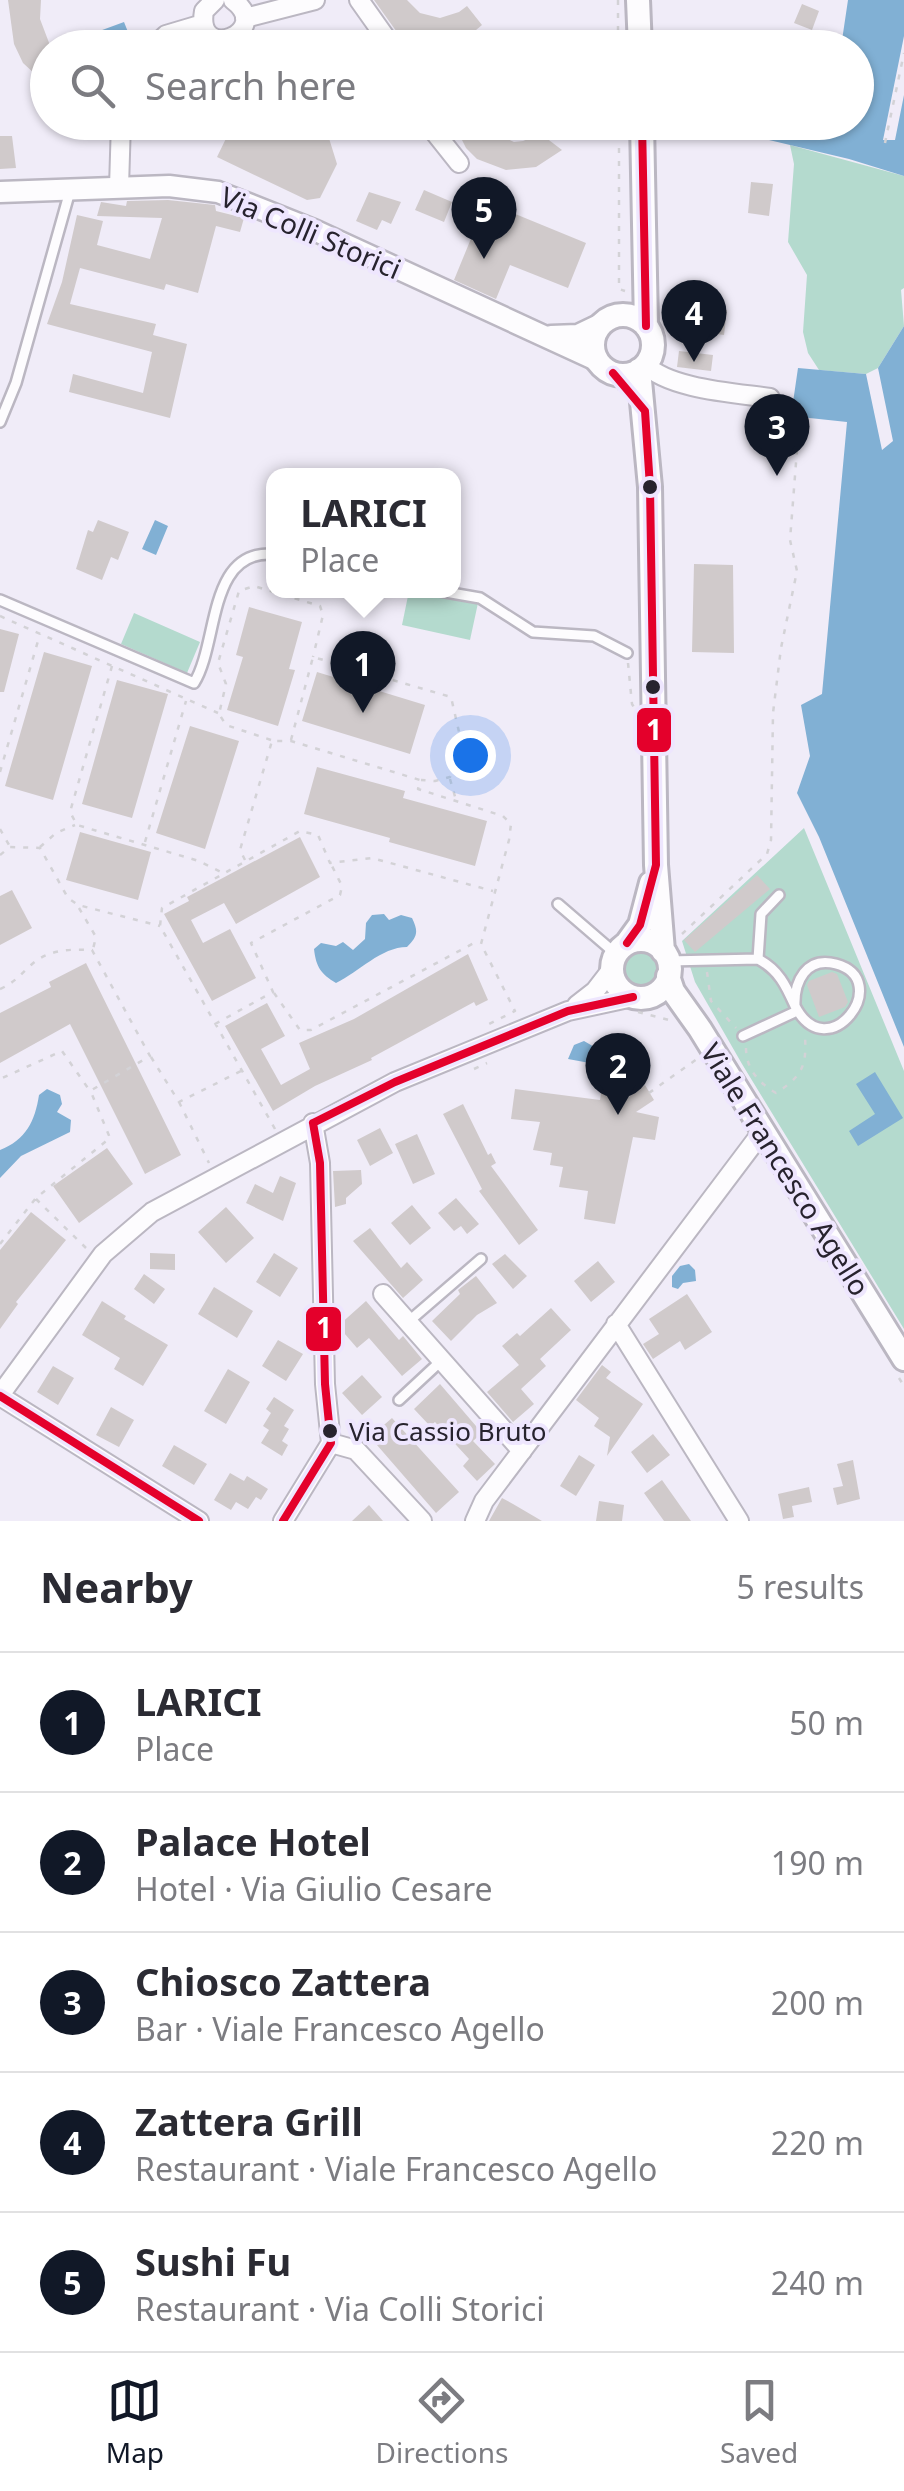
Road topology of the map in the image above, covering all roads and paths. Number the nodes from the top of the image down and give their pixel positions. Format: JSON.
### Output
{"nodes":[{"id":1,"x":213,"y":0,"type":"edge"},
{"id":2,"x":233,"y":0,"type":"edge"},
{"id":3,"x":315,"y":0,"type":"edge"},
{"id":4,"x":359,"y":0,"type":"edge"},
{"id":5,"x":618,"y":0,"type":"edge"},
{"id":6,"x":638,"y":0,"type":"edge"},
{"id":7,"x":245,"y":18,"type":"junction"},
{"id":8,"x":203,"y":24,"type":"junction"},
{"id":9,"x":183,"y":30,"type":"edge"},
{"id":10,"x":206,"y":30,"type":"edge"},
{"id":11,"x":241,"y":30,"type":"edge"},
{"id":12,"x":380,"y":30,"type":"edge"},
{"id":13,"x":618,"y":30,"type":"edge"},
{"id":14,"x":639,"y":30,"type":"edge"},
{"id":15,"x":904,"y":53,"type":"edge"},
{"id":16,"x":120,"y":140,"type":"edge"},
{"id":17,"x":442,"y":140,"type":"edge"},
{"id":18,"x":618,"y":140,"type":"edge"},
{"id":19,"x":642,"y":140,"type":"edge"},
{"id":20,"x":885,"y":144,"type":"dead end"},
{"id":21,"x":459,"y":163,"type":"dead end"},
{"id":22,"x":119,"y":187,"type":"junction"},
{"id":23,"x":70,"y":190,"type":"junction"},
{"id":24,"x":0,"y":192,"type":"edge"},
{"id":25,"x":645,"y":262,"type":"junction"},
{"id":26,"x":632,"y":294,"type":"junction"},
{"id":27,"x":609,"y":320,"type":"junction"},
{"id":28,"x":646,"y":326,"type":"junction"},
{"id":29,"x":549,"y":336,"type":"junction"},
{"id":30,"x":605,"y":367,"type":"junction"},
{"id":31,"x":648,"y":370,"type":"junction"},
{"id":32,"x":770,"y":398,"type":"dead end"},
{"id":33,"x":636,"y":409,"type":"junction"},
{"id":34,"x":0,"y":422,"type":"edge"},
{"id":35,"x":777,"y":448,"type":"dead end"},
{"id":36,"x":266,"y":554,"type":"edge"},
{"id":37,"x":266,"y":590,"type":"edge"},
{"id":38,"x":461,"y":595,"type":"edge"},
{"id":39,"x":294,"y":598,"type":"edge"},
{"id":40,"x":0,"y":600,"type":"edge"},
{"id":41,"x":0,"y":616,"type":"edge"},
{"id":42,"x":40,"y":634,"type":"junction"},
{"id":43,"x":627,"y":652,"type":"joint"},
{"id":44,"x":313,"y":658,"type":"junction"},
{"id":45,"x":112,"y":666,"type":"junction"},
{"id":46,"x":186,"y":700,"type":"junction"},
{"id":47,"x":639,"y":713,"type":"dead end"},
{"id":48,"x":219,"y":714,"type":"junction"},
{"id":49,"x":272,"y":741,"type":"junction"},
{"id":50,"x":290,"y":741,"type":"junction"},
{"id":51,"x":0,"y":772,"type":"edge"},
{"id":52,"x":450,"y":777,"type":"junction"},
{"id":53,"x":420,"y":780,"type":"junction"},
{"id":54,"x":457,"y":801,"type":"junction"},
{"id":55,"x":77,"y":825,"type":"junction"},
{"id":56,"x":0,"y":829,"type":"edge"},
{"id":57,"x":144,"y":844,"type":"junction"},
{"id":58,"x":10,"y":847,"type":"junction"},
{"id":59,"x":40,"y":848,"type":"junction"},
{"id":60,"x":0,"y":855,"type":"edge"},
{"id":61,"x":245,"y":860,"type":"junction"},
{"id":62,"x":330,"y":863,"type":"junction"},
{"id":63,"x":656,"y":865,"type":"junction"},
{"id":64,"x":222,"y":873,"type":"junction"},
{"id":65,"x":493,"y":892,"type":"junction"},
{"id":66,"x":779,"y":896,"type":"dead end"},
{"id":67,"x":558,"y":904,"type":"dead end"},
{"id":68,"x":78,"y":905,"type":"junction"},
{"id":69,"x":160,"y":926,"type":"junction"},
{"id":70,"x":481,"y":944,"type":"junction"},
{"id":71,"x":92,"y":950,"type":"junction"},
{"id":72,"x":670,"y":952,"type":"junction"},
{"id":73,"x":618,"y":955,"type":"junction"},
{"id":74,"x":758,"y":959,"type":"junction"},
{"id":75,"x":0,"y":989,"type":"edge"},
{"id":76,"x":273,"y":992,"type":"junction"},
{"id":77,"x":639,"y":997,"type":"junction"},
{"id":78,"x":602,"y":1001,"type":"junction"},
{"id":79,"x":796,"y":1008,"type":"junction"},
{"id":80,"x":568,"y":1011,"type":"junction"},
{"id":81,"x":215,"y":1024,"type":"junction"},
{"id":82,"x":482,"y":1028,"type":"dead end"},
{"id":83,"x":690,"y":1028,"type":"junction"},
{"id":84,"x":742,"y":1036,"type":"dead end"},
{"id":85,"x":702,"y":1055,"type":"dead end"},
{"id":86,"x":150,"y":1056,"type":"junction"},
{"id":87,"x":241,"y":1071,"type":"junction"},
{"id":88,"x":0,"y":1079,"type":"edge"},
{"id":89,"x":90,"y":1091,"type":"junction"},
{"id":90,"x":650,"y":1093,"type":"dead end"},
{"id":91,"x":313,"y":1123,"type":"junction"},
{"id":92,"x":281,"y":1131,"type":"dead end"},
{"id":93,"x":762,"y":1132,"type":"junction"},
{"id":94,"x":36,"y":1198,"type":"junction"},
{"id":95,"x":0,"y":1244,"type":"edge"},
{"id":96,"x":88,"y":1250,"type":"dead end"},
{"id":97,"x":481,"y":1259,"type":"dead end"},
{"id":98,"x":384,"y":1294,"type":"dead end"},
{"id":99,"x":408,"y":1322,"type":"junction"},
{"id":100,"x":616,"y":1324,"type":"junction"},
{"id":101,"x":442,"y":1360,"type":"junction"},
{"id":102,"x":899,"y":1365,"type":"edge"},
{"id":103,"x":904,"y":1386,"type":"edge"},
{"id":104,"x":0,"y":1396,"type":"edge"},
{"id":105,"x":399,"y":1400,"type":"dead end"},
{"id":106,"x":331,"y":1443,"type":"junction"},
{"id":107,"x":522,"y":1451,"type":"junction"},
{"id":108,"x":199,"y":1521,"type":"edge"},
{"id":109,"x":283,"y":1521,"type":"edge"},
{"id":110,"x":422,"y":1521,"type":"edge"},
{"id":111,"x":475,"y":1521,"type":"edge"},
{"id":112,"x":739,"y":1521,"type":"edge"}],
"edges":[{"from":1,"to":8,"type":"street"},
{"from":2,"to":7,"type":"street"},
{"from":3,"to":7,"type":"street"},
{"from":4,"to":12,"type":"street"},
{"from":5,"to":13,"type":"path"},
{"from":6,"to":14,"type":"main road"},
{"from":7,"to":11,"type":"street"},
{"from":8,"to":9,"type":"street"},
{"from":8,"to":10,"type":"street"},
{"from":15,"to":20,"type":"path"},
{"from":16,"to":22,"type":"street"},
{"from":17,"to":21,"type":"street"},
{"from":18,"to":26,"type":"path"},
{"from":19,"to":25,"type":"main road"},
{"from":22,"to":23,"type":"street","name":"Via Colli Storici"},
{"from":22,"to":29,"type":"street","name":"Via Colli Storici"},
{"from":23,"to":24,"type":"street","name":"Via Colli Storici"},
{"from":23,"to":34,"type":"lane"},
{"from":25,"to":26,"type":"main road"},
{"from":25,"to":28,"type":"main road"},
{"from":26,"to":27,"type":"main road"},
{"from":27,"to":28,"type":"main road"},
{"from":27,"to":29,"type":"street"},
{"from":27,"to":30,"type":"main road"},
{"from":28,"to":31,"type":"main road"},
{"from":29,"to":30,"type":"street","name":"Via Colli Storici"},
{"from":30,"to":31,"type":"main road"},
{"from":30,"to":33,"type":"main road"},
{"from":30,"to":33,"type":"path"},
{"from":31,"to":32,"type":"street"},
{"from":31,"to":33,"type":"main road","name":"Viale Francesco Agello"},
{"from":33,"to":63,"type":"main road","name":"Viale Francesco Agello"},
{"from":35,"to":72,"type":"path"},
{"from":36,"to":40,"type":"lane"},
{"from":37,"to":48,"type":"path"},
{"from":38,"to":43,"type":"lane"},
{"from":39,"to":44,"type":"path"},
{"from":41,"to":42,"type":"path"},
{"from":42,"to":45,"type":"path"},
{"from":42,"to":51,"type":"path"},
{"from":43,"to":47,"type":"path"},
{"from":44,"to":50,"type":"path"},
{"from":44,"to":52,"type":"path"},
{"from":45,"to":46,"type":"path"},
{"from":45,"to":55,"type":"path"},
{"from":46,"to":48,"type":"path"},
{"from":46,"to":57,"type":"path"},
{"from":48,"to":49,"type":"path"},
{"from":49,"to":50,"type":"path"},
{"from":49,"to":61,"type":"path"},
{"from":50,"to":53,"type":"path"},
{"from":52,"to":53,"type":"path"},
{"from":52,"to":54,"type":"path"},
{"from":53,"to":54,"type":"path"},
{"from":54,"to":65,"type":"path"},
{"from":55,"to":57,"type":"path"},
{"from":55,"to":59,"type":"path"},
{"from":56,"to":58,"type":"path"},
{"from":57,"to":64,"type":"path"},
{"from":58,"to":59,"type":"path"},
{"from":58,"to":60,"type":"path"},
{"from":59,"to":68,"type":"path"},
{"from":61,"to":62,"type":"path"},
{"from":61,"to":64,"type":"path"},
{"from":62,"to":65,"type":"path"},
{"from":62,"to":76,"type":"path"},
{"from":63,"to":72,"type":"main road","name":"Viale Francesco Agello"},
{"from":63,"to":73,"type":"main road","name":"Viale Francesco Agello"},
{"from":64,"to":69,"type":"path"},
{"from":65,"to":70,"type":"path"},
{"from":66,"to":74,"type":"lane"},
{"from":67,"to":73,"type":"lane"},
{"from":68,"to":69,"type":"path"},
{"from":68,"to":71,"type":"path"},
{"from":69,"to":81,"type":"path"},
{"from":70,"to":76,"type":"path"},
{"from":70,"to":82,"type":"path"},
{"from":71,"to":75,"type":"path"},
{"from":71,"to":86,"type":"path"},
{"from":72,"to":73,"type":"main road"},
{"from":72,"to":74,"type":"lane"},
{"from":72,"to":77,"type":"main road"},
{"from":72,"to":83,"type":"main road","name":"Viale Francesco Agello"},
{"from":73,"to":77,"type":"main road"},
{"from":73,"to":80,"type":"street"},
{"from":74,"to":79,"type":"lane"},
{"from":76,"to":81,"type":"path"},
{"from":77,"to":78,"type":"street"},
{"from":77,"to":83,"type":"main road","name":"Viale Francesco Agello"},
{"from":78,"to":80,"type":"street"},
{"from":78,"to":83,"type":"path"},
{"from":79,"to":79,"type":"lane"},
{"from":79,"to":84,"type":"lane"},
{"from":80,"to":91,"type":"street"},
{"from":81,"to":87,"type":"path"},
{"from":83,"to":93,"type":"main road","name":"Viale Francesco Agello"},
{"from":85,"to":90,"type":"path"},
{"from":86,"to":87,"type":"path"},
{"from":86,"to":89,"type":"path"},
{"from":87,"to":92,"type":"path"},
{"from":88,"to":89,"type":"path"},
{"from":89,"to":94,"type":"path"},
{"from":91,"to":104,"type":"street"},
{"from":91,"to":106,"type":"street"},
{"from":93,"to":100,"type":"street"},
{"from":93,"to":102,"type":"main road","name":"Viale Francesco Agello"},
{"from":94,"to":95,"type":"path"},
{"from":94,"to":96,"type":"path"},
{"from":97,"to":99,"type":"lane"},
{"from":98,"to":99,"type":"street"},
{"from":99,"to":101,"type":"street"},
{"from":100,"to":107,"type":"street"},
{"from":100,"to":112,"type":"street"},
{"from":101,"to":105,"type":"lane"},
{"from":101,"to":107,"type":"street"},
{"from":102,"to":103,"type":"path"},
{"from":104,"to":108,"type":"street"},
{"from":106,"to":109,"type":"street"},
{"from":106,"to":110,"type":"street"},
{"from":107,"to":111,"type":"street"}]}
